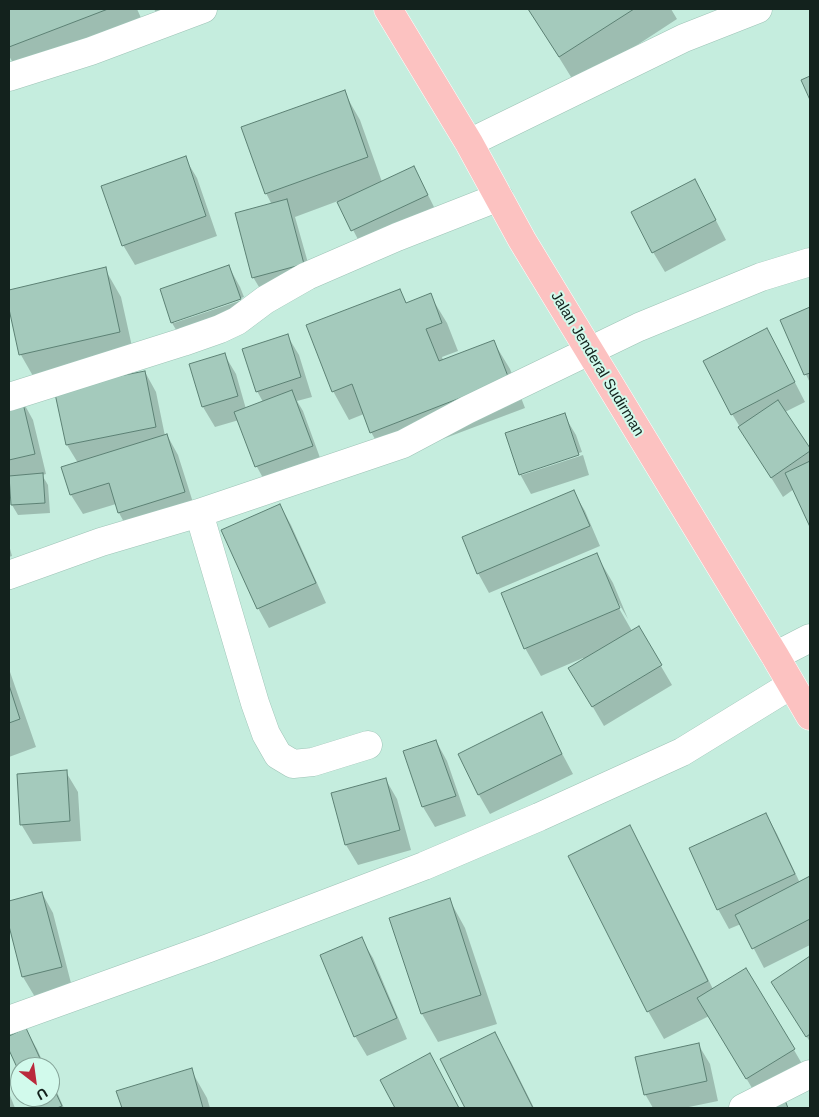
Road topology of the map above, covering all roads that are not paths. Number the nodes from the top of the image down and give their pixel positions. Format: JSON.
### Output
{"nodes":[{"id":1,"x":203,"y":9,"type":"edge"},
{"id":2,"x":388,"y":9,"type":"edge"},
{"id":3,"x":758,"y":9,"type":"edge"},
{"id":4,"x":9,"y":77,"type":"edge"},
{"id":5,"x":469,"y":143,"type":"junction"},
{"id":6,"x":499,"y":197,"type":"junction"},
{"id":7,"x":810,"y":262,"type":"edge"},
{"id":8,"x":589,"y":352,"type":"junction"},
{"id":9,"x":9,"y":397,"type":"edge"},
{"id":10,"x":199,"y":514,"type":"junction"},
{"id":11,"x":9,"y":575,"type":"edge"},
{"id":12,"x":810,"y":638,"type":"edge"},
{"id":13,"x":775,"y":656,"type":"junction"},
{"id":14,"x":791,"y":685,"type":"junction"},
{"id":15,"x":810,"y":716,"type":"edge"},
{"id":16,"x":368,"y":745,"type":"dead end"},
{"id":17,"x":9,"y":1020,"type":"edge"},
{"id":18,"x":810,"y":1074,"type":"edge"},
{"id":19,"x":743,"y":1108,"type":"edge"}],
"edges":[{"from":1,"to":4,"type":"street"},
{"from":2,"to":5,"type":"highway","name":"Jalan Jenderal Sudirman"},
{"from":3,"to":5,"type":"street"},
{"from":5,"to":6,"type":"highway","name":"Jalan Jenderal Sudirman"},
{"from":6,"to":8,"type":"highway","name":"Jalan Jenderal Sudirman"},
{"from":6,"to":9,"type":"street"},
{"from":7,"to":8,"type":"street"},
{"from":8,"to":10,"type":"street"},
{"from":8,"to":13,"type":"highway","name":"Jalan Jenderal Sudirman"},
{"from":10,"to":11,"type":"street"},
{"from":10,"to":16,"type":"street"},
{"from":12,"to":13,"type":"street"},
{"from":13,"to":14,"type":"highway","name":"Jalan Jenderal Sudirman"},
{"from":14,"to":15,"type":"highway","name":"Jalan Jenderal Sudirman"},
{"from":14,"to":17,"type":"street"},
{"from":18,"to":19,"type":"street"}]}
